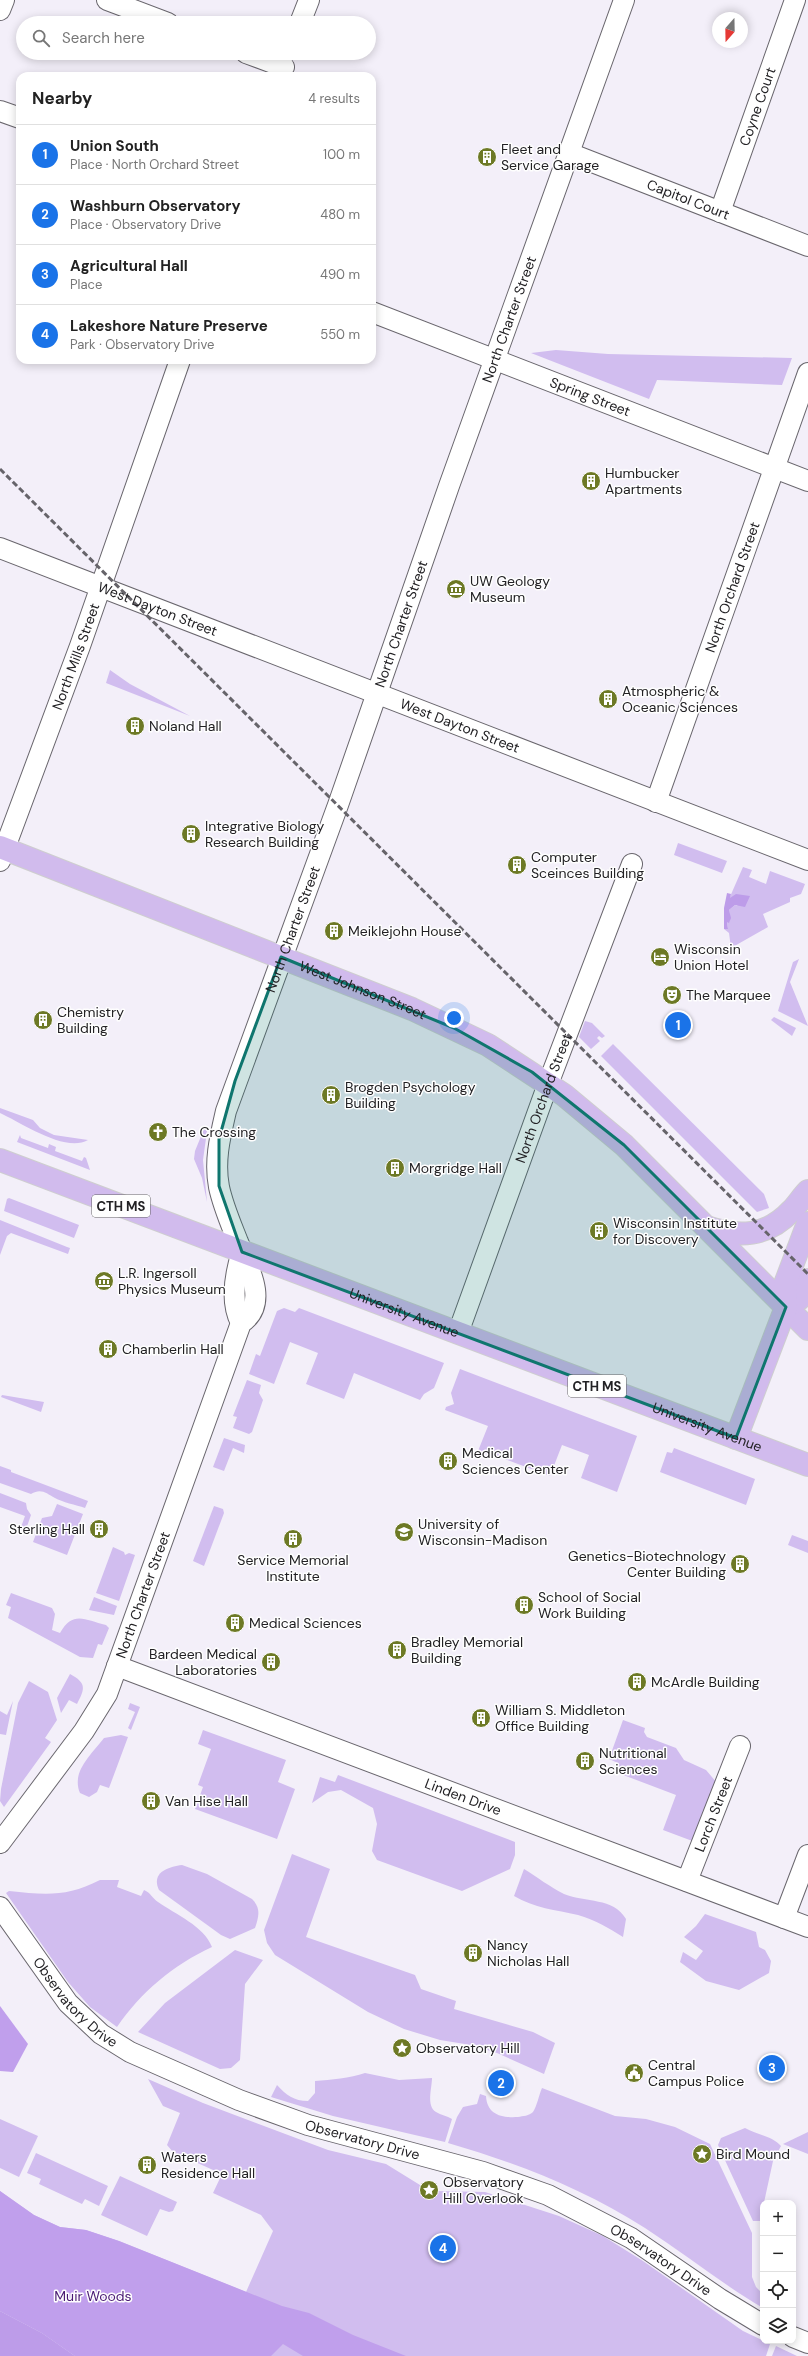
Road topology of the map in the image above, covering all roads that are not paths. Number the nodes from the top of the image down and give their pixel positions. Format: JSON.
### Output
{"nodes":[{"id":1,"x":4,"y":0,"type":"edge"},
{"id":2,"x":107,"y":0,"type":"edge"},
{"id":3,"x":309,"y":0,"type":"edge"},
{"id":4,"x":624,"y":0,"type":"edge"},
{"id":5,"x":795,"y":0,"type":"edge"},
{"id":6,"x":0,"y":10,"type":"edge"},
{"id":7,"x":149,"y":16,"type":"edge"},
{"id":8,"x":303,"y":16,"type":"edge"},
{"id":9,"x":268,"y":60,"type":"edge"},
{"id":10,"x":284,"y":65,"type":"edge"},
{"id":11,"x":0,"y":111,"type":"edge"},
{"id":12,"x":16,"y":117,"type":"edge"},
{"id":13,"x":569,"y":153,"type":"junction"},
{"id":14,"x":720,"y":212,"type":"junction"},
{"id":15,"x":808,"y":246,"type":"edge"},
{"id":16,"x":376,"y":314,"type":"edge"},
{"id":17,"x":495,"y":360,"type":"junction"},
{"id":18,"x":179,"y":364,"type":"edge"},
{"id":19,"x":808,"y":373,"type":"edge"},
{"id":20,"x":774,"y":468,"type":"junction"},
{"id":21,"x":808,"y":481,"type":"edge"},
{"id":22,"x":0,"y":548,"type":"edge"},
{"id":23,"x":101,"y":588,"type":"junction"},
{"id":24,"x":376,"y":693,"type":"junction"},
{"id":25,"x":656,"y":802,"type":"junction"},
{"id":26,"x":1,"y":852,"type":"edge"},
{"id":27,"x":808,"y":860,"type":"edge"},
{"id":28,"x":632,"y":864,"type":"dead end"},
{"id":29,"x":281,"y":957,"type":"junction"},
{"id":30,"x":548,"y":1084,"type":"junction"},
{"id":31,"x":0,"y":1160,"type":"edge"},
{"id":32,"x":808,"y":1191,"type":"edge"},
{"id":33,"x":808,"y":1223,"type":"edge"},
{"id":34,"x":705,"y":1227,"type":"junction"},
{"id":35,"x":242,"y":1252,"type":"junction"},
{"id":36,"x":808,"y":1280,"type":"edge"},
{"id":37,"x":786,"y":1307,"type":"junction"},
{"id":38,"x":808,"y":1329,"type":"edge"},
{"id":39,"x":458,"y":1333,"type":"junction"},
{"id":40,"x":736,"y":1438,"type":"junction"},
{"id":41,"x":808,"y":1465,"type":"edge"},
{"id":42,"x":117,"y":1666,"type":"junction"},
{"id":43,"x":740,"y":1746,"type":"dead end"},
{"id":44,"x":0,"y":1843,"type":"edge"},
{"id":45,"x":808,"y":1855,"type":"edge"},
{"id":46,"x":687,"y":1882,"type":"junction"},
{"id":47,"x":0,"y":1907,"type":"edge"},
{"id":48,"x":784,"y":1918,"type":"junction"},
{"id":49,"x":808,"y":1927,"type":"edge"},
{"id":50,"x":760,"y":2322,"type":"edge"},
{"id":51,"x":796,"y":2338,"type":"edge"},
{"id":52,"x":808,"y":2343,"type":"edge"}],
"edges":[{"from":1,"to":6,"type":"street"},
{"from":2,"to":7,"type":"street"},
{"from":3,"to":8,"type":"street"},
{"from":4,"to":13,"type":"street","name":"North Charter Street"},
{"from":5,"to":14,"type":"street","name":"Coyne Court"},
{"from":9,"to":10,"type":"street"},
{"from":11,"to":12,"type":"street"},
{"from":13,"to":14,"type":"street","name":"Capitol Court"},
{"from":13,"to":17,"type":"street","name":"North Charter Street"},
{"from":14,"to":15,"type":"street","name":"Capitol Court"},
{"from":16,"to":17,"type":"street","name":"Spring Street"},
{"from":17,"to":20,"type":"street","name":"Spring Street"},
{"from":17,"to":24,"type":"street","name":"North Charter Street"},
{"from":18,"to":23,"type":"street","name":"North Mills Street"},
{"from":19,"to":20,"type":"street","name":"North Orchard Street"},
{"from":20,"to":21,"type":"street","name":"Spring Street"},
{"from":20,"to":25,"type":"street","name":"North Orchard Street"},
{"from":22,"to":23,"type":"street","name":"West Dayton Street"},
{"from":23,"to":24,"type":"street","name":"West Dayton Street"},
{"from":23,"to":26,"type":"street","name":"North Mills Street"},
{"from":24,"to":25,"type":"street","name":"West Dayton Street"},
{"from":24,"to":29,"type":"street","name":"North Charter Street"},
{"from":25,"to":27,"type":"street","name":"West Dayton Street"},
{"from":26,"to":29,"type":"main road","name":"West Johnson Street"},
{"from":28,"to":30,"type":"street","name":"North Orchard Street"},
{"from":29,"to":30,"type":"main road","name":"West Johnson Street"},
{"from":29,"to":35,"type":"street","name":"North Charter Street"},
{"from":30,"to":34,"type":"main road","name":"West Johnson Street"},
{"from":30,"to":39,"type":"street","name":"North Orchard Street"},
{"from":31,"to":35,"type":"main road","name":"University Avenue","number":"CTH MS"},
{"from":32,"to":34,"type":"main road"},
{"from":33,"to":37,"type":"main road"},
{"from":34,"to":37,"type":"main road","name":"West Johnson Street"},
{"from":35,"to":39,"type":"main road","name":"University Avenue","number":"CTH MS"},
{"from":35,"to":42,"type":"street","name":"North Charter Street"},
{"from":36,"to":37,"type":"main road"},
{"from":37,"to":38,"type":"main road","name":"West Johnson Street"},
{"from":37,"to":40,"type":"main road"},
{"from":39,"to":40,"type":"main road","name":"University Avenue","number":"CTH MS"},
{"from":40,"to":41,"type":"main road","name":"University Avenue","number":"CTH MS"},
{"from":42,"to":44,"type":"street","name":"North Charter Street"},
{"from":42,"to":46,"type":"street","name":"Linden Drive"},
{"from":43,"to":46,"type":"street","name":"Lorch Street"},
{"from":45,"to":48,"type":"street"},
{"from":46,"to":48,"type":"street","name":"Linden Drive"},
{"from":47,"to":50,"type":"street","name":"Observatory Drive"},
{"from":48,"to":49,"type":"street","name":"Linden Drive"},
{"from":51,"to":52,"type":"street"}]}
